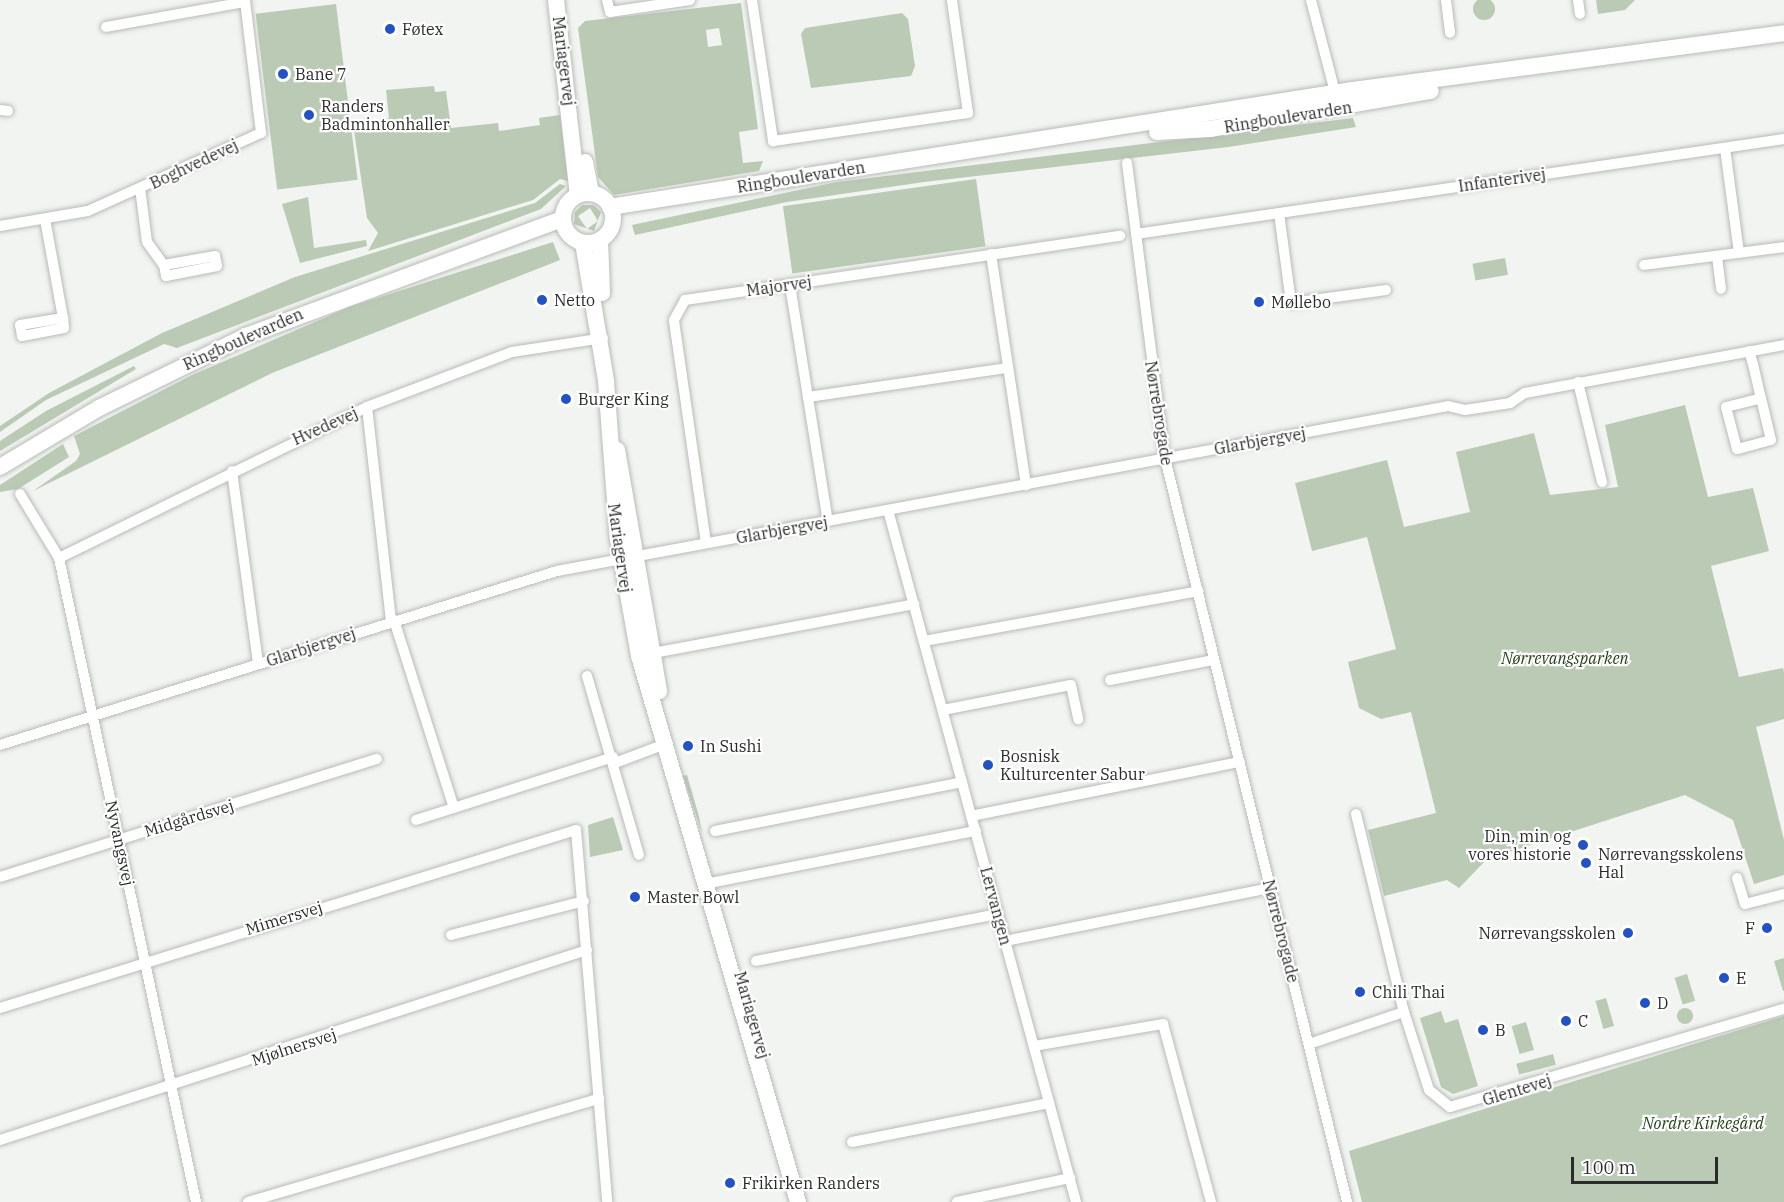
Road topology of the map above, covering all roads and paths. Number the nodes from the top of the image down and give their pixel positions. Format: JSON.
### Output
{"nodes":[{"id":1,"x":556,"y":0,"type":"edge"},
{"id":2,"x":565,"y":0,"type":"edge"},
{"id":3,"x":607,"y":0,"type":"edge"},
{"id":4,"x":690,"y":0,"type":"edge"},
{"id":5,"x":752,"y":0,"type":"edge"},
{"id":6,"x":952,"y":0,"type":"edge"},
{"id":7,"x":1311,"y":0,"type":"edge"},
{"id":8,"x":1446,"y":0,"type":"edge"},
{"id":9,"x":1578,"y":0,"type":"edge"},
{"id":10,"x":245,"y":1,"type":"edge"},
{"id":11,"x":1581,"y":14,"type":"dead end"},
{"id":12,"x":105,"y":27,"type":"dead end"},
{"id":13,"x":1450,"y":33,"type":"dead end"},
{"id":14,"x":1784,"y":33,"type":"edge"},
{"id":15,"x":1337,"y":101,"type":"junction"},
{"id":16,"x":1784,"y":139,"type":"edge"},
{"id":17,"x":1725,"y":148,"type":"junction"},
{"id":18,"x":1127,"y":163,"type":"dead end"},
{"id":19,"x":140,"y":188,"type":"junction"},
{"id":20,"x":584,"y":194,"type":"junction"},
{"id":21,"x":612,"y":213,"type":"junction"},
{"id":22,"x":1279,"y":213,"type":"junction"},
{"id":23,"x":45,"y":219,"type":"junction"},
{"id":24,"x":564,"y":225,"type":"junction"},
{"id":25,"x":0,"y":226,"type":"edge"},
{"id":26,"x":1136,"y":234,"type":"junction"},
{"id":27,"x":1120,"y":236,"type":"dead end"},
{"id":28,"x":591,"y":242,"type":"junction"},
{"id":29,"x":1784,"y":247,"type":"edge"},
{"id":30,"x":1739,"y":253,"type":"junction"},
{"id":31,"x":992,"y":254,"type":"junction"},
{"id":32,"x":1717,"y":256,"type":"junction"},
{"id":33,"x":164,"y":265,"type":"dead end"},
{"id":34,"x":1644,"y":265,"type":"dead end"},
{"id":35,"x":790,"y":285,"type":"junction"},
{"id":36,"x":1721,"y":289,"type":"dead end"},
{"id":37,"x":1386,"y":290,"type":"dead end"},
{"id":38,"x":63,"y":318,"type":"dead end"},
{"id":39,"x":602,"y":338,"type":"junction"},
{"id":40,"x":1784,"y":345,"type":"edge"},
{"id":41,"x":1749,"y":351,"type":"junction"},
{"id":42,"x":1008,"y":368,"type":"junction"},
{"id":43,"x":1578,"y":382,"type":"junction"},
{"id":44,"x":808,"y":397,"type":"junction"},
{"id":45,"x":1761,"y":398,"type":"junction"},
{"id":46,"x":367,"y":407,"type":"junction"},
{"id":47,"x":1165,"y":458,"type":"junction"},
{"id":48,"x":0,"y":467,"type":"edge"},
{"id":49,"x":232,"y":471,"type":"junction"},
{"id":50,"x":1602,"y":482,"type":"dead end"},
{"id":51,"x":1026,"y":484,"type":"junction"},
{"id":52,"x":20,"y":494,"type":"dead end"},
{"id":53,"x":888,"y":510,"type":"junction"},
{"id":54,"x":828,"y":522,"type":"junction"},
{"id":55,"x":705,"y":543,"type":"junction"},
{"id":56,"x":627,"y":557,"type":"junction"},
{"id":57,"x":59,"y":558,"type":"junction"},
{"id":58,"x":1198,"y":591,"type":"junction"},
{"id":59,"x":914,"y":604,"type":"junction"},
{"id":60,"x":393,"y":621,"type":"junction"},
{"id":61,"x":924,"y":641,"type":"junction"},
{"id":62,"x":645,"y":655,"type":"junction"},
{"id":63,"x":1214,"y":660,"type":"junction"},
{"id":64,"x":258,"y":663,"type":"junction"},
{"id":65,"x":586,"y":676,"type":"dead end"},
{"id":66,"x":1110,"y":680,"type":"dead end"},
{"id":67,"x":943,"y":710,"type":"junction"},
{"id":68,"x":93,"y":715,"type":"junction"},
{"id":69,"x":1078,"y":718,"type":"dead end"},
{"id":70,"x":0,"y":745,"type":"edge"},
{"id":71,"x":660,"y":746,"type":"dead end"},
{"id":72,"x":377,"y":759,"type":"dead end"},
{"id":73,"x":614,"y":760,"type":"junction"},
{"id":74,"x":1239,"y":762,"type":"junction"},
{"id":75,"x":962,"y":782,"type":"junction"},
{"id":76,"x":454,"y":808,"type":"junction"},
{"id":77,"x":1356,"y":814,"type":"dead end"},
{"id":78,"x":971,"y":816,"type":"junction"},
{"id":79,"x":416,"y":820,"type":"dead end"},
{"id":80,"x":715,"y":831,"type":"dead end"},
{"id":81,"x":976,"y":831,"type":"junction"},
{"id":82,"x":119,"y":839,"type":"junction"},
{"id":83,"x":639,"y":855,"type":"dead end"},
{"id":84,"x":0,"y":877,"type":"edge"},
{"id":85,"x":1737,"y":879,"type":"dead end"},
{"id":86,"x":709,"y":883,"type":"junction"},
{"id":87,"x":1271,"y":888,"type":"junction"},
{"id":88,"x":1784,"y":894,"type":"edge"},
{"id":89,"x":584,"y":901,"type":"junction"},
{"id":90,"x":998,"y":914,"type":"junction"},
{"id":91,"x":451,"y":935,"type":"dead end"},
{"id":92,"x":1005,"y":941,"type":"junction"},
{"id":93,"x":587,"y":950,"type":"junction"},
{"id":94,"x":756,"y":961,"type":"dead end"},
{"id":95,"x":145,"y":963,"type":"junction"},
{"id":96,"x":0,"y":1008,"type":"edge"},
{"id":97,"x":1784,"y":1009,"type":"edge"},
{"id":98,"x":1404,"y":1012,"type":"junction"},
{"id":99,"x":1309,"y":1044,"type":"junction"},
{"id":100,"x":1034,"y":1046,"type":"junction"},
{"id":101,"x":172,"y":1088,"type":"junction"},
{"id":102,"x":599,"y":1099,"type":"junction"},
{"id":103,"x":1049,"y":1103,"type":"junction"},
{"id":104,"x":0,"y":1140,"type":"edge"},
{"id":105,"x":852,"y":1142,"type":"dead end"},
{"id":106,"x":1070,"y":1178,"type":"junction"},
{"id":107,"x":196,"y":1202,"type":"edge"},
{"id":108,"x":248,"y":1202,"type":"edge"},
{"id":109,"x":607,"y":1202,"type":"edge"},
{"id":110,"x":798,"y":1202,"type":"edge"},
{"id":111,"x":808,"y":1202,"type":"edge"},
{"id":112,"x":957,"y":1202,"type":"edge"},
{"id":113,"x":1076,"y":1202,"type":"edge"},
{"id":114,"x":1211,"y":1202,"type":"edge"},
{"id":115,"x":1347,"y":1202,"type":"edge"}],
"edges":[{"from":1,"to":20,"type":"main road","name":"Mariagervej"},
{"from":2,"to":20,"type":"main road","name":"Mariagervej"},
{"from":3,"to":4,"type":"street"},
{"from":5,"to":6,"type":"street"},
{"from":7,"to":15,"type":"street"},
{"from":8,"to":13,"type":"street"},
{"from":9,"to":11,"type":"street"},
{"from":10,"to":12,"type":"street","name":"Boghvedevej"},
{"from":10,"to":19,"type":"street","name":"Boghvedevej"},
{"from":14,"to":15,"type":"main road","name":"Ringboulevarden"},
{"from":15,"to":21,"type":"main road","name":"Ringboulevarden"},
{"from":16,"to":17,"type":"street","name":"Infanterivej"},
{"from":17,"to":22,"type":"street","name":"Infanterivej"},
{"from":17,"to":30,"type":"street"},
{"from":18,"to":26,"type":"street","name":"Nørrebrogade"},
{"from":19,"to":23,"type":"street","name":"Boghvedevej"},
{"from":19,"to":33,"type":"street"},
{"from":20,"to":21,"type":"main road"},
{"from":20,"to":24,"type":"main road"},
{"from":21,"to":28,"type":"main road"},
{"from":22,"to":26,"type":"street","name":"Infanterivej"},
{"from":22,"to":37,"type":"street"},
{"from":23,"to":25,"type":"street","name":"Boghvedevej"},
{"from":23,"to":38,"type":"street"},
{"from":24,"to":28,"type":"main road"},
{"from":24,"to":48,"type":"main road","name":"Ringboulevarden"},
{"from":26,"to":47,"type":"street","name":"Nørrebrogade"},
{"from":27,"to":31,"type":"street","name":"Majorvej"},
{"from":28,"to":39,"type":"main road","name":"Mariagervej"},
{"from":29,"to":30,"type":"street"},
{"from":30,"to":32,"type":"street"},
{"from":31,"to":35,"type":"street","name":"Majorvej"},
{"from":31,"to":42,"type":"street"},
{"from":32,"to":34,"type":"street"},
{"from":32,"to":36,"type":"street"},
{"from":35,"to":44,"type":"street"},
{"from":35,"to":55,"type":"street","name":"Majorvej"},
{"from":39,"to":46,"type":"street","name":"Hvedevej"},
{"from":39,"to":56,"type":"main road","name":"Mariagervej"},
{"from":40,"to":41,"type":"street","name":"Glarbjergvej"},
{"from":41,"to":43,"type":"street","name":"Glarbjergvej"},
{"from":41,"to":45,"type":"street"},
{"from":42,"to":44,"type":"street"},
{"from":42,"to":51,"type":"street"},
{"from":43,"to":47,"type":"street","name":"Glarbjergvej"},
{"from":43,"to":50,"type":"street"},
{"from":44,"to":54,"type":"street"},
{"from":45,"to":45,"type":"street"},
{"from":46,"to":49,"type":"street","name":"Hvedevej"},
{"from":46,"to":60,"type":"street"},
{"from":47,"to":51,"type":"street","name":"Glarbjergvej"},
{"from":47,"to":58,"type":"street","name":"Nørrebrogade"},
{"from":49,"to":57,"type":"street","name":"Hvedevej"},
{"from":49,"to":64,"type":"street"},
{"from":51,"to":53,"type":"street","name":"Glarbjergvej"},
{"from":52,"to":57,"type":"street","name":"Nyvangsvej"},
{"from":53,"to":54,"type":"street","name":"Glarbjergvej"},
{"from":53,"to":59,"type":"street","name":"Lervangen"},
{"from":54,"to":55,"type":"street","name":"Glarbjergvej"},
{"from":55,"to":56,"type":"street","name":"Glarbjergvej"},
{"from":56,"to":60,"type":"street","name":"Glarbjergvej"},
{"from":56,"to":62,"type":"main road","name":"Mariagervej"},
{"from":57,"to":68,"type":"street","name":"Nyvangsvej"},
{"from":58,"to":61,"type":"street"},
{"from":58,"to":63,"type":"street","name":"Nørrebrogade"},
{"from":59,"to":61,"type":"street","name":"Lervangen"},
{"from":59,"to":62,"type":"street"},
{"from":60,"to":64,"type":"street","name":"Glarbjergvej"},
{"from":60,"to":76,"type":"street"},
{"from":61,"to":67,"type":"street","name":"Lervangen"},
{"from":62,"to":86,"type":"main road","name":"Mariagervej"},
{"from":63,"to":66,"type":"street"},
{"from":63,"to":74,"type":"street","name":"Nørrebrogade"},
{"from":64,"to":68,"type":"street","name":"Glarbjergvej"},
{"from":65,"to":73,"type":"street"},
{"from":67,"to":69,"type":"street"},
{"from":67,"to":75,"type":"street","name":"Lervangen"},
{"from":68,"to":70,"type":"street","name":"Glarbjergvej"},
{"from":68,"to":82,"type":"street","name":"Nyvangsvej"},
{"from":71,"to":73,"type":"street"},
{"from":72,"to":82,"type":"street","name":"Midgårdsvej"},
{"from":73,"to":76,"type":"street"},
{"from":73,"to":83,"type":"street"},
{"from":74,"to":78,"type":"street"},
{"from":74,"to":87,"type":"street","name":"Nørrebrogade"},
{"from":75,"to":78,"type":"street","name":"Lervangen"},
{"from":75,"to":80,"type":"street"},
{"from":76,"to":79,"type":"street"},
{"from":77,"to":98,"type":"street"},
{"from":78,"to":81,"type":"street","name":"Lervangen"},
{"from":81,"to":86,"type":"street"},
{"from":81,"to":90,"type":"street","name":"Lervangen"},
{"from":82,"to":84,"type":"street","name":"Midgårdsvej"},
{"from":82,"to":95,"type":"street","name":"Nyvangsvej"},
{"from":85,"to":88,"type":"street"},
{"from":86,"to":110,"type":"main road","name":"Mariagervej"},
{"from":86,"to":111,"type":"main road","name":"Mariagervej"},
{"from":87,"to":92,"type":"street"},
{"from":87,"to":99,"type":"street","name":"Nørrebrogade"},
{"from":89,"to":91,"type":"street"},
{"from":89,"to":93,"type":"street"},
{"from":89,"to":95,"type":"street","name":"Mimersvej"},
{"from":90,"to":92,"type":"street","name":"Lervangen"},
{"from":90,"to":94,"type":"street"},
{"from":92,"to":100,"type":"street","name":"Lervangen"},
{"from":93,"to":101,"type":"street","name":"Mjølnersvej"},
{"from":93,"to":102,"type":"street"},
{"from":95,"to":96,"type":"street","name":"Mimersvej"},
{"from":95,"to":101,"type":"street","name":"Nyvangsvej"},
{"from":97,"to":98,"type":"street","name":"Glentevej"},
{"from":98,"to":99,"type":"street"},
{"from":99,"to":115,"type":"street","name":"Nørrebrogade"},
{"from":100,"to":103,"type":"street","name":"Lervangen"},
{"from":100,"to":114,"type":"street"},
{"from":101,"to":104,"type":"street","name":"Mjølnersvej"},
{"from":101,"to":107,"type":"street","name":"Nyvangsvej"},
{"from":102,"to":108,"type":"street"},
{"from":102,"to":109,"type":"street"},
{"from":103,"to":105,"type":"street"},
{"from":103,"to":106,"type":"street","name":"Lervangen"},
{"from":106,"to":112,"type":"street"},
{"from":106,"to":113,"type":"street","name":"Lervangen"}]}
